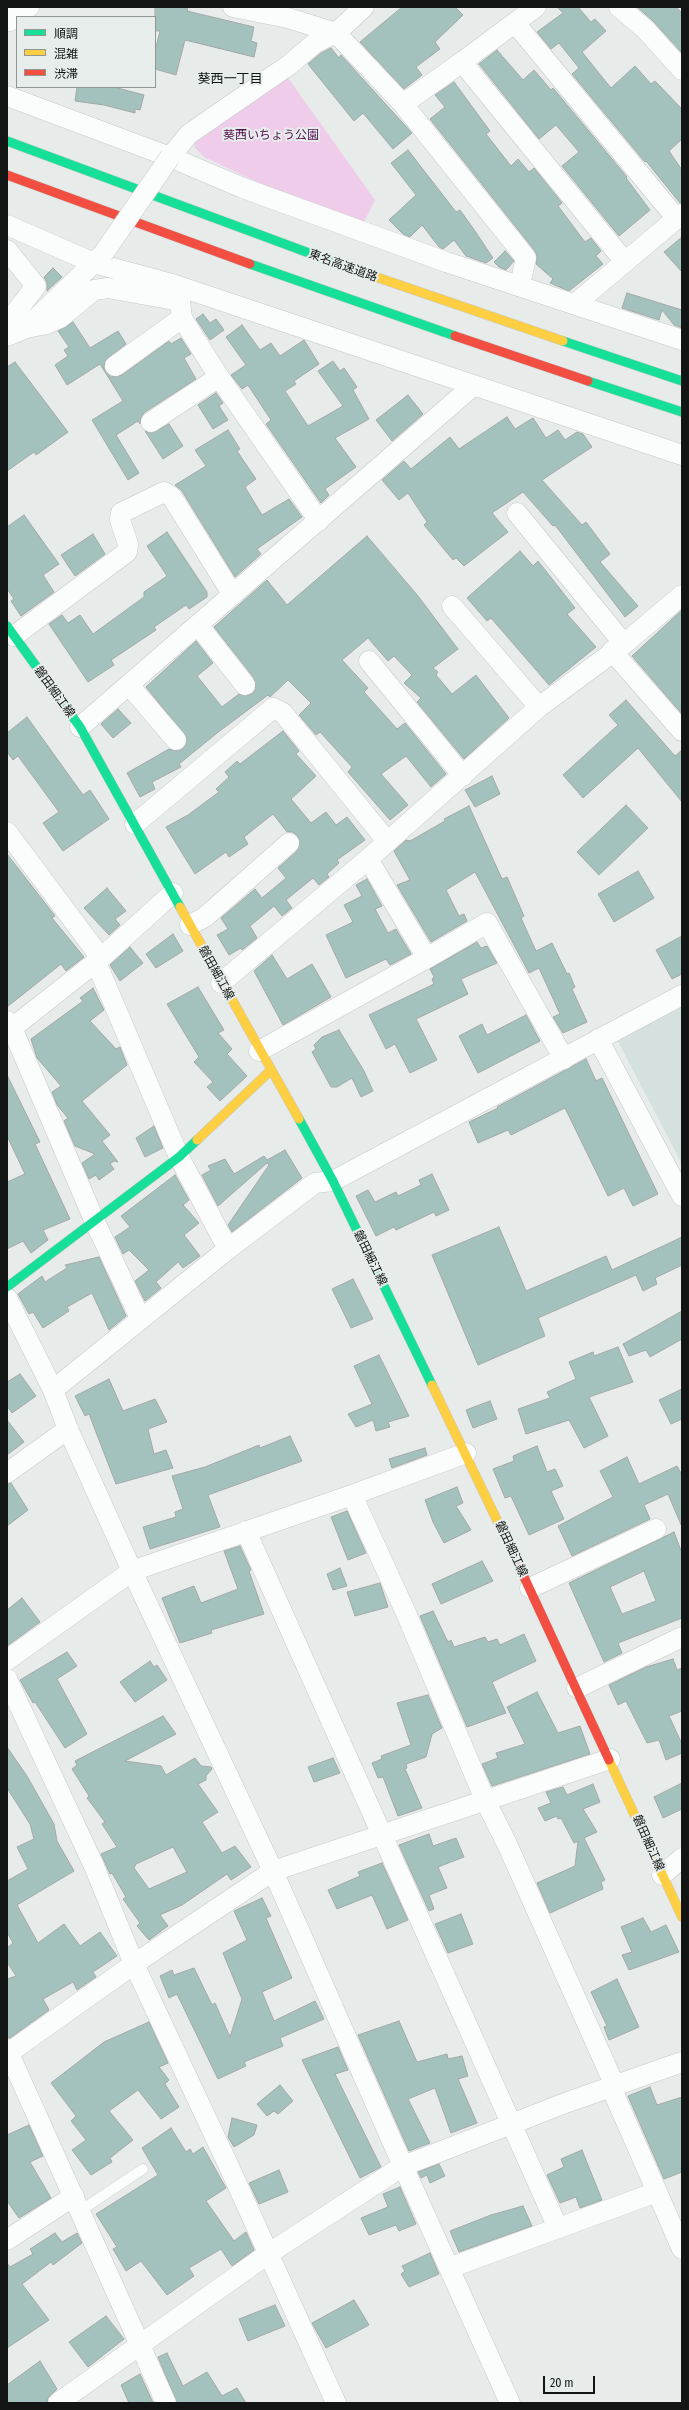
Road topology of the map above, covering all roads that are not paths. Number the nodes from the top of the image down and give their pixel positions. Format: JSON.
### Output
{"nodes":[{"id":1,"x":29,"y":7,"type":"edge"},
{"id":2,"x":233,"y":7,"type":"edge"},
{"id":3,"x":364,"y":7,"type":"edge"},
{"id":4,"x":536,"y":7,"type":"edge"},
{"id":5,"x":619,"y":7,"type":"edge"},
{"id":6,"x":17,"y":16,"type":"edge"},
{"id":7,"x":7,"y":17,"type":"edge"},
{"id":8,"x":16,"y":17,"type":"edge"},
{"id":9,"x":515,"y":23,"type":"junction"},
{"id":10,"x":336,"y":33,"type":"junction"},
{"id":11,"x":462,"y":62,"type":"junction"},
{"id":12,"x":682,"y":70,"type":"edge"},
{"id":13,"x":7,"y":96,"type":"edge"},
{"id":14,"x":403,"y":104,"type":"junction"},
{"id":15,"x":7,"y":141,"type":"edge"},
{"id":16,"x":170,"y":157,"type":"junction"},
{"id":17,"x":7,"y":175,"type":"edge"},
{"id":18,"x":679,"y":217,"type":"edge"},
{"id":19,"x":7,"y":225,"type":"edge"},
{"id":20,"x":7,"y":250,"type":"edge"},
{"id":21,"x":99,"y":258,"type":"junction"},
{"id":22,"x":625,"y":262,"type":"junction"},
{"id":23,"x":520,"y":285,"type":"junction"},
{"id":24,"x":575,"y":304,"type":"junction"},
{"id":25,"x":181,"y":310,"type":"junction"},
{"id":26,"x":272,"y":317,"type":"junction"},
{"id":27,"x":16,"y":326,"type":"edge"},
{"id":28,"x":7,"y":336,"type":"edge"},
{"id":29,"x":682,"y":340,"type":"edge"},
{"id":30,"x":115,"y":366,"type":"dead end"},
{"id":31,"x":219,"y":377,"type":"junction"},
{"id":32,"x":682,"y":381,"type":"edge"},
{"id":33,"x":474,"y":385,"type":"junction"},
{"id":34,"x":682,"y":412,"type":"edge"},
{"id":35,"x":151,"y":422,"type":"dead end"},
{"id":36,"x":682,"y":455,"type":"edge"},
{"id":37,"x":517,"y":513,"type":"dead end"},
{"id":38,"x":319,"y":521,"type":"junction"},
{"id":39,"x":233,"y":595,"type":"junction"},
{"id":40,"x":682,"y":595,"type":"edge"},
{"id":41,"x":452,"y":606,"type":"dead end"},
{"id":42,"x":198,"y":625,"type":"junction"},
{"id":43,"x":10,"y":631,"type":"edge"},
{"id":44,"x":618,"y":647,"type":"junction"},
{"id":45,"x":369,"y":661,"type":"dead end"},
{"id":46,"x":129,"y":685,"type":"junction"},
{"id":47,"x":245,"y":685,"type":"dead end"},
{"id":48,"x":540,"y":707,"type":"junction"},
{"id":49,"x":80,"y":727,"type":"junction"},
{"id":50,"x":682,"y":731,"type":"edge"},
{"id":51,"x":176,"y":740,"type":"dead end"},
{"id":52,"x":463,"y":776,"type":"junction"},
{"id":53,"x":135,"y":824,"type":"junction"},
{"id":54,"x":7,"y":832,"type":"edge"},
{"id":55,"x":387,"y":841,"type":"junction"},
{"id":56,"x":289,"y":843,"type":"dead end"},
{"id":57,"x":368,"y":859,"type":"junction"},
{"id":58,"x":173,"y":894,"type":"junction"},
{"id":59,"x":190,"y":925,"type":"junction"},
{"id":60,"x":427,"y":958,"type":"junction"},
{"id":61,"x":98,"y":960,"type":"junction"},
{"id":62,"x":221,"y":983,"type":"junction"},
{"id":63,"x":682,"y":995,"type":"edge"},
{"id":64,"x":9,"y":1027,"type":"edge"},
{"id":65,"x":598,"y":1039,"type":"junction"},
{"id":66,"x":259,"y":1051,"type":"junction"},
{"id":67,"x":564,"y":1059,"type":"junction"},
{"id":68,"x":270,"y":1071,"type":"junction"},
{"id":69,"x":179,"y":1157,"type":"junction"},
{"id":70,"x":333,"y":1181,"type":"junction"},
{"id":71,"x":682,"y":1196,"type":"edge"},
{"id":72,"x":95,"y":1222,"type":"junction"},
{"id":73,"x":228,"y":1249,"type":"junction"},
{"id":74,"x":7,"y":1287,"type":"edge"},
{"id":75,"x":7,"y":1298,"type":"edge"},
{"id":76,"x":140,"y":1318,"type":"junction"},
{"id":77,"x":53,"y":1390,"type":"junction"},
{"id":78,"x":68,"y":1429,"type":"junction"},
{"id":79,"x":466,"y":1453,"type":"junction"},
{"id":80,"x":7,"y":1473,"type":"edge"},
{"id":81,"x":352,"y":1496,"type":"junction"},
{"id":82,"x":656,"y":1529,"type":"dead end"},
{"id":83,"x":246,"y":1531,"type":"junction"},
{"id":84,"x":132,"y":1570,"type":"junction"},
{"id":85,"x":530,"y":1588,"type":"junction"},
{"id":86,"x":682,"y":1637,"type":"edge"},
{"id":87,"x":7,"y":1660,"type":"edge"},
{"id":88,"x":7,"y":1679,"type":"edge"},
{"id":89,"x":577,"y":1688,"type":"junction"},
{"id":90,"x":610,"y":1759,"type":"junction"},
{"id":91,"x":486,"y":1802,"type":"junction"},
{"id":92,"x":382,"y":1834,"type":"junction"},
{"id":93,"x":682,"y":1858,"type":"edge"},
{"id":94,"x":273,"y":1871,"type":"junction"},
{"id":95,"x":662,"y":1875,"type":"junction"},
{"id":96,"x":682,"y":1917,"type":"edge"},
{"id":97,"x":134,"y":1964,"type":"junction"},
{"id":98,"x":8,"y":2052,"type":"edge"},
{"id":99,"x":682,"y":2062,"type":"edge"},
{"id":100,"x":613,"y":2087,"type":"junction"},
{"id":101,"x":513,"y":2124,"type":"junction"},
{"id":102,"x":403,"y":2166,"type":"junction"},
{"id":103,"x":143,"y":2169,"type":"dead end"},
{"id":104,"x":657,"y":2192,"type":"junction"},
{"id":105,"x":77,"y":2204,"type":"junction"},
{"id":106,"x":558,"y":2228,"type":"junction"},
{"id":107,"x":7,"y":2240,"type":"edge"},
{"id":108,"x":682,"y":2249,"type":"edge"},
{"id":109,"x":268,"y":2254,"type":"junction"},
{"id":110,"x":449,"y":2268,"type":"junction"},
{"id":111,"x":140,"y":2343,"type":"junction"},
{"id":112,"x":58,"y":2403,"type":"edge"},
{"id":113,"x":166,"y":2403,"type":"edge"},
{"id":114,"x":336,"y":2403,"type":"edge"},
{"id":115,"x":510,"y":2403,"type":"edge"}],
"edges":[{"from":1,"to":6,"type":"street"},
{"from":2,"to":10,"type":"street"},
{"from":3,"to":10,"type":"street"},
{"from":4,"to":9,"type":"street"},
{"from":5,"to":12,"type":"street"},
{"from":7,"to":8,"type":"street"},
{"from":9,"to":11,"type":"street"},
{"from":9,"to":18,"type":"street"},
{"from":10,"to":14,"type":"street"},
{"from":10,"to":16,"type":"street"},
{"from":11,"to":14,"type":"street"},
{"from":11,"to":22,"type":"street"},
{"from":13,"to":16,"type":"street"},
{"from":14,"to":23,"type":"street"},
{"from":15,"to":32,"type":"main road","name":"東名高速道路"},
{"from":16,"to":21,"type":"street","bridge":true},
{"from":16,"to":23,"type":"street"},
{"from":17,"to":34,"type":"main road"},
{"from":18,"to":22,"type":"street"},
{"from":19,"to":21,"type":"street"},
{"from":20,"to":27,"type":"street"},
{"from":21,"to":26,"type":"street"},
{"from":21,"to":27,"type":"street"},
{"from":22,"to":24,"type":"street"},
{"from":23,"to":24,"type":"street"},
{"from":24,"to":29,"type":"street"},
{"from":25,"to":26,"type":"street"},
{"from":25,"to":27,"type":"street"},
{"from":25,"to":30,"type":"street"},
{"from":25,"to":31,"type":"street"},
{"from":26,"to":33,"type":"street"},
{"from":27,"to":28,"type":"street"},
{"from":31,"to":35,"type":"street"},
{"from":31,"to":38,"type":"street"},
{"from":33,"to":36,"type":"street"},
{"from":33,"to":38,"type":"street"},
{"from":37,"to":44,"type":"street"},
{"from":38,"to":39,"type":"street"},
{"from":39,"to":42,"type":"street"},
{"from":39,"to":43,"type":"street"},
{"from":40,"to":44,"type":"street"},
{"from":41,"to":48,"type":"street"},
{"from":42,"to":46,"type":"street"},
{"from":42,"to":47,"type":"street"},
{"from":43,"to":49,"type":"main road","name":"磐田細江線"},
{"from":44,"to":48,"type":"street"},
{"from":44,"to":50,"type":"street"},
{"from":45,"to":52,"type":"street"},
{"from":46,"to":49,"type":"street"},
{"from":46,"to":51,"type":"street"},
{"from":48,"to":52,"type":"street"},
{"from":49,"to":53,"type":"main road","name":"磐田細江線"},
{"from":52,"to":55,"type":"street"},
{"from":53,"to":55,"type":"street"},
{"from":53,"to":58,"type":"main road","name":"磐田細江線"},
{"from":54,"to":61,"type":"street"},
{"from":55,"to":57,"type":"street"},
{"from":56,"to":59,"type":"street"},
{"from":57,"to":60,"type":"street"},
{"from":57,"to":62,"type":"street"},
{"from":58,"to":59,"type":"main road","name":"磐田細江線"},
{"from":58,"to":61,"type":"street"},
{"from":59,"to":62,"type":"main road","name":"磐田細江線"},
{"from":60,"to":66,"type":"street"},
{"from":60,"to":67,"type":"street"},
{"from":61,"to":64,"type":"street"},
{"from":61,"to":69,"type":"street"},
{"from":62,"to":66,"type":"main road","name":"磐田細江線"},
{"from":63,"to":65,"type":"street"},
{"from":64,"to":72,"type":"street"},
{"from":65,"to":67,"type":"street"},
{"from":65,"to":71,"type":"street"},
{"from":66,"to":68,"type":"main road","name":"磐田細江線"},
{"from":67,"to":70,"type":"street"},
{"from":68,"to":69,"type":"main road"},
{"from":68,"to":70,"type":"main road","name":"磐田細江線"},
{"from":69,"to":72,"type":"main road"},
{"from":69,"to":73,"type":"street"},
{"from":70,"to":73,"type":"street"},
{"from":70,"to":79,"type":"main road","name":"磐田細江線"},
{"from":72,"to":74,"type":"main road"},
{"from":72,"to":76,"type":"street"},
{"from":73,"to":76,"type":"street"},
{"from":75,"to":77,"type":"street"},
{"from":76,"to":77,"type":"street"},
{"from":77,"to":78,"type":"street"},
{"from":78,"to":80,"type":"street"},
{"from":78,"to":84,"type":"street"},
{"from":79,"to":81,"type":"street"},
{"from":79,"to":85,"type":"main road","name":"磐田細江線"},
{"from":81,"to":83,"type":"street"},
{"from":81,"to":91,"type":"street"},
{"from":82,"to":85,"type":"street"},
{"from":83,"to":84,"type":"street"},
{"from":83,"to":92,"type":"street"},
{"from":84,"to":87,"type":"street"},
{"from":84,"to":94,"type":"street"},
{"from":85,"to":89,"type":"main road","name":"磐田細江線"},
{"from":86,"to":89,"type":"street"},
{"from":88,"to":97,"type":"street"},
{"from":89,"to":90,"type":"main road","name":"磐田細江線"},
{"from":90,"to":91,"type":"street"},
{"from":90,"to":95,"type":"main road","name":"磐田細江線"},
{"from":91,"to":92,"type":"street"},
{"from":91,"to":100,"type":"street"},
{"from":92,"to":94,"type":"street"},
{"from":92,"to":101,"type":"street"},
{"from":93,"to":95,"type":"street"},
{"from":94,"to":97,"type":"street"},
{"from":94,"to":102,"type":"street"},
{"from":95,"to":96,"type":"main road","name":"磐田細江線"},
{"from":97,"to":98,"type":"street"},
{"from":97,"to":109,"type":"street"},
{"from":98,"to":105,"type":"street"},
{"from":99,"to":100,"type":"street"},
{"from":100,"to":101,"type":"street"},
{"from":100,"to":104,"type":"street"},
{"from":101,"to":102,"type":"street"},
{"from":101,"to":106,"type":"street"},
{"from":102,"to":109,"type":"street"},
{"from":102,"to":110,"type":"street"},
{"from":103,"to":105,"type":"lane"},
{"from":104,"to":106,"type":"street"},
{"from":104,"to":108,"type":"street"},
{"from":105,"to":107,"type":"street"},
{"from":105,"to":111,"type":"street"},
{"from":106,"to":110,"type":"street"},
{"from":109,"to":111,"type":"street"},
{"from":109,"to":114,"type":"street"},
{"from":110,"to":115,"type":"street"},
{"from":111,"to":112,"type":"street"},
{"from":111,"to":113,"type":"street"}]}
